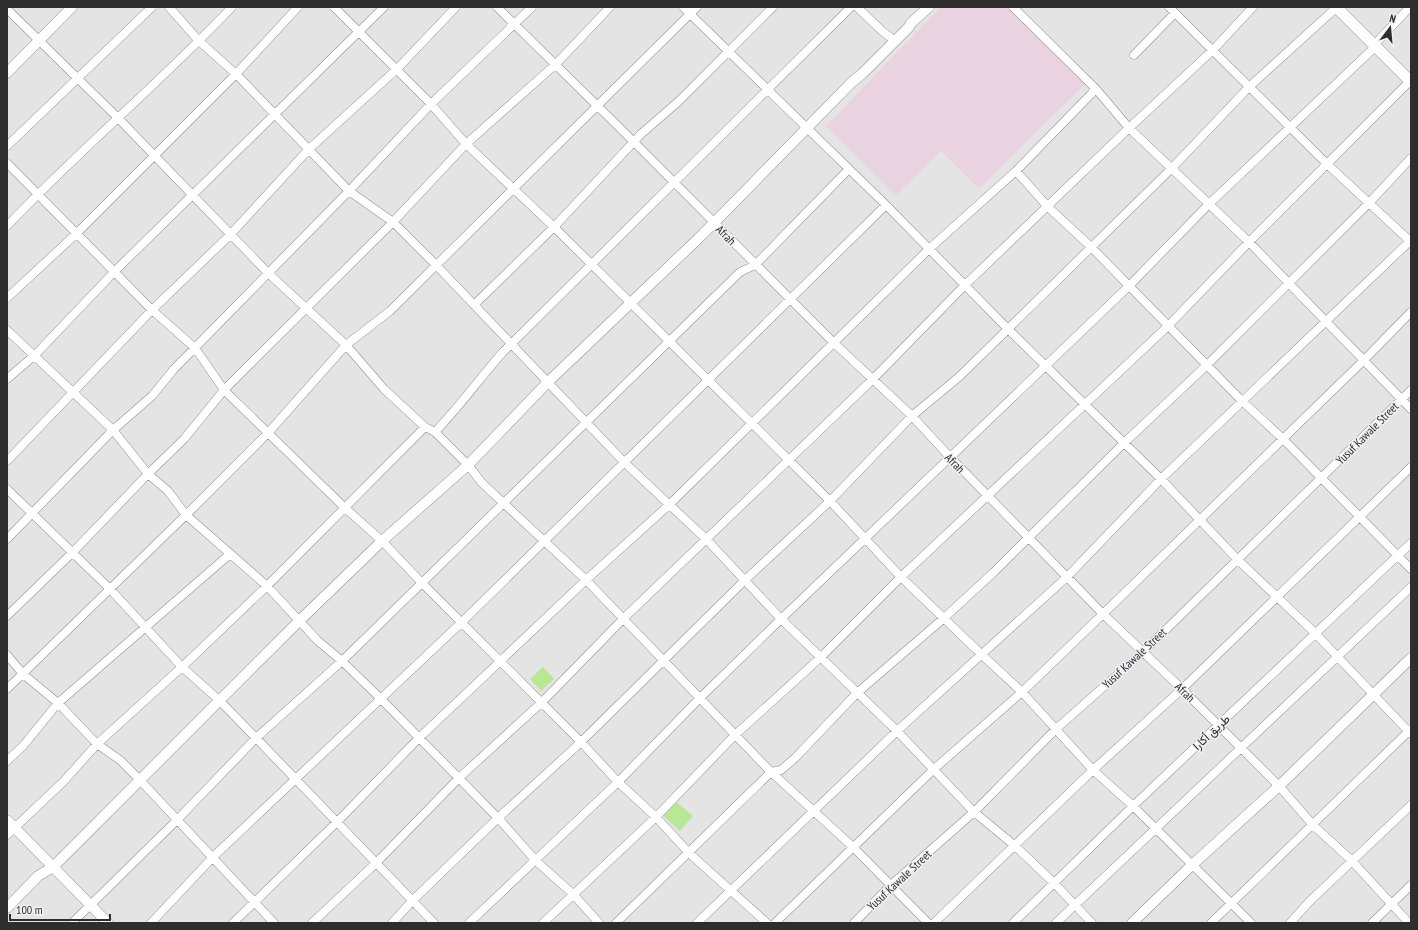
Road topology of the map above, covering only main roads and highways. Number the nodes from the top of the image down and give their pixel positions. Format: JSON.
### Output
{"nodes":[{"id":1,"x":1336,"y":7,"type":"edge"},
{"id":2,"x":1411,"y":81,"type":"edge"}],
"edges":[{"from":1,"to":2,"type":"main road"}]}
